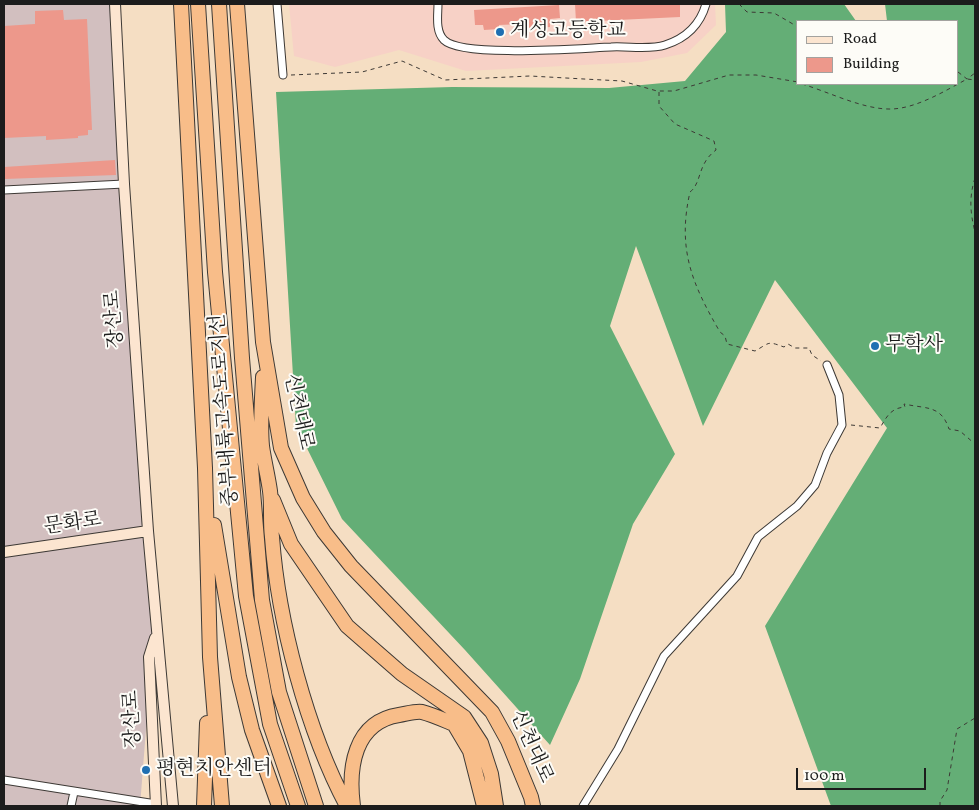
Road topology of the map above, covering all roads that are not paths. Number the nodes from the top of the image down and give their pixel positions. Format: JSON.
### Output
{"nodes":[{"id":1,"x":115,"y":4,"type":"edge"},
{"id":2,"x":180,"y":4,"type":"edge"},
{"id":3,"x":198,"y":4,"type":"edge"},
{"id":4,"x":219,"y":4,"type":"edge"},
{"id":5,"x":237,"y":4,"type":"edge"},
{"id":6,"x":277,"y":4,"type":"edge"},
{"id":7,"x":438,"y":4,"type":"edge"},
{"id":8,"x":706,"y":4,"type":"edge"},
{"id":9,"x":283,"y":75,"type":"road end"},
{"id":10,"x":124,"y":184,"type":"junction"},
{"id":11,"x":4,"y":190,"type":"edge"},
{"id":12,"x":263,"y":342,"type":"junction"},
{"id":13,"x":827,"y":365,"type":"road end"},
{"id":14,"x":205,"y":468,"type":"junction"},
{"id":15,"x":270,"y":492,"type":"junction"},
{"id":16,"x":148,"y":531,"type":"junction"},
{"id":17,"x":4,"y":552,"type":"edge"},
{"id":18,"x":157,"y":632,"type":"junction"},
{"id":19,"x":210,"y":657,"type":"junction"},
{"id":20,"x":4,"y":780,"type":"edge"},
{"id":21,"x":74,"y":792,"type":"junction"},
{"id":22,"x":156,"y":805,"type":"edge"},
{"id":23,"x":71,"y":806,"type":"edge"},
{"id":24,"x":173,"y":806,"type":"edge"},
{"id":25,"x":204,"y":806,"type":"edge"},
{"id":26,"x":222,"y":806,"type":"edge"},
{"id":27,"x":279,"y":806,"type":"edge"},
{"id":28,"x":298,"y":806,"type":"edge"},
{"id":29,"x":316,"y":806,"type":"edge"},
{"id":30,"x":347,"y":806,"type":"edge"},
{"id":31,"x":353,"y":806,"type":"edge"},
{"id":32,"x":484,"y":806,"type":"edge"},
{"id":33,"x":496,"y":806,"type":"edge"},
{"id":34,"x":532,"y":806,"type":"edge"},
{"id":35,"x":583,"y":806,"type":"edge"}],
"edges":[{"from":1,"to":10,"type":"main road","name":"장산로"},
{"from":2,"to":14,"type":"highway"},
{"from":3,"to":28,"type":"highway","name":"중부내륙고속도로지선"},
{"from":4,"to":29,"type":"highway","name":"중부내륙고속도로지선"},
{"from":5,"to":12,"type":"highway","name":"신천대로"},
{"from":6,"to":9,"type":"street"},
{"from":7,"to":8,"type":"street"},
{"from":10,"to":11,"type":"street"},
{"from":10,"to":16,"type":"main road","name":"장산로"},
{"from":12,"to":15,"type":"highway"},
{"from":12,"to":34,"type":"highway","name":"신천대로"},
{"from":13,"to":35,"type":"street"},
{"from":14,"to":19,"type":"highway"},
{"from":14,"to":27,"type":"highway"},
{"from":15,"to":30,"type":"highway"},
{"from":15,"to":33,"type":"highway"},
{"from":16,"to":17,"type":"main road","name":"문화로"},
{"from":16,"to":18,"type":"main road","name":"장산로"},
{"from":18,"to":22,"type":"main road","name":"장산로"},
{"from":18,"to":24,"type":"main road","name":"장산로"},
{"from":19,"to":25,"type":"highway"},
{"from":19,"to":26,"type":"highway"},
{"from":20,"to":21,"type":"street"},
{"from":21,"to":22,"type":"street"},
{"from":21,"to":23,"type":"street"},
{"from":31,"to":32,"type":"highway"}]}
